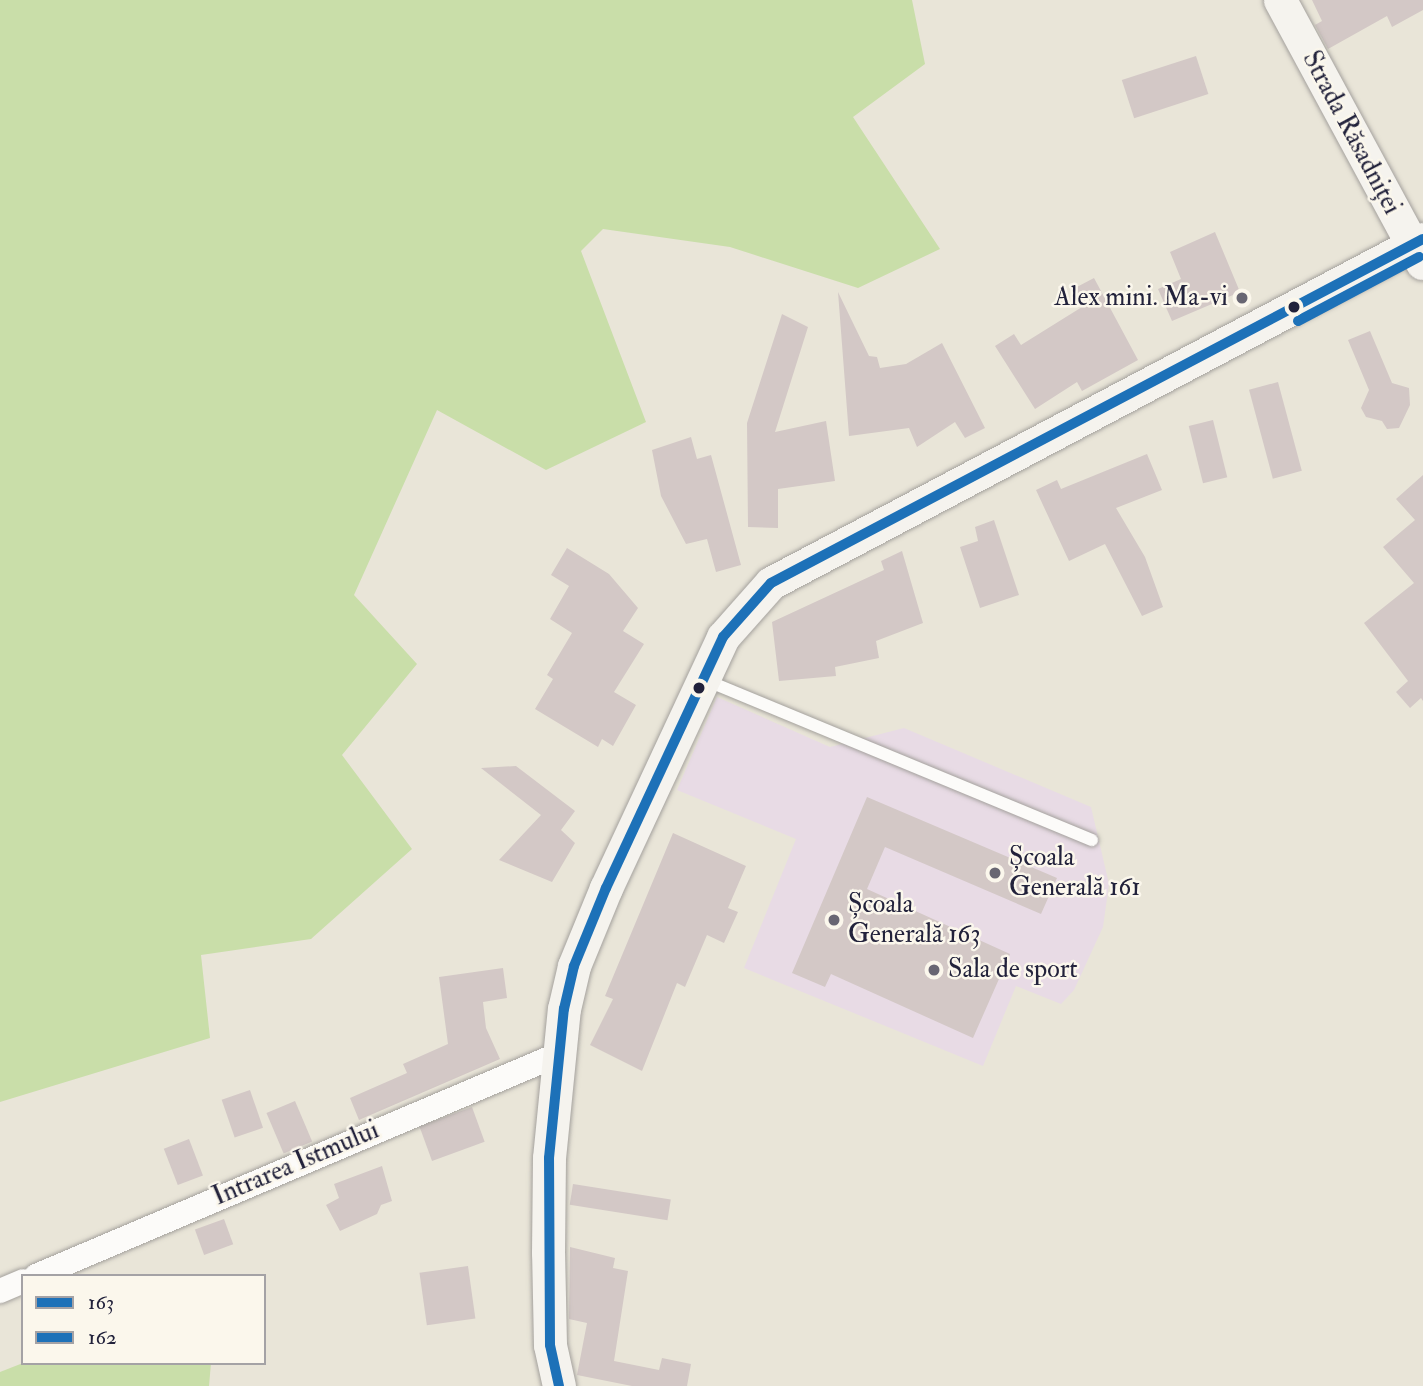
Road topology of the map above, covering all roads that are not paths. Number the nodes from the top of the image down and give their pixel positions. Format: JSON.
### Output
{"nodes":[{"id":1,"x":1280,"y":0,"type":"edge"},
{"id":2,"x":1419,"y":250,"type":"edge"},
{"id":3,"x":703,"y":679,"type":"junction"},
{"id":4,"x":1093,"y":840,"type":"dead end"},
{"id":5,"x":557,"y":1055,"type":"junction"},
{"id":6,"x":41,"y":1274,"type":"edge"},
{"id":7,"x":21,"y":1283,"type":"edge"},
{"id":8,"x":0,"y":1291,"type":"edge"},
{"id":9,"x":559,"y":1386,"type":"edge"}],
"edges":[{"from":1,"to":2,"type":"main road","name":"Strada Răsadniței"},
{"from":2,"to":3,"type":"main road"},
{"from":3,"to":4,"type":"lane"},
{"from":3,"to":5,"type":"main road"},
{"from":5,"to":6,"type":"street","name":"Intrarea Istmului"},
{"from":5,"to":9,"type":"main road"},
{"from":7,"to":8,"type":"street"}]}
